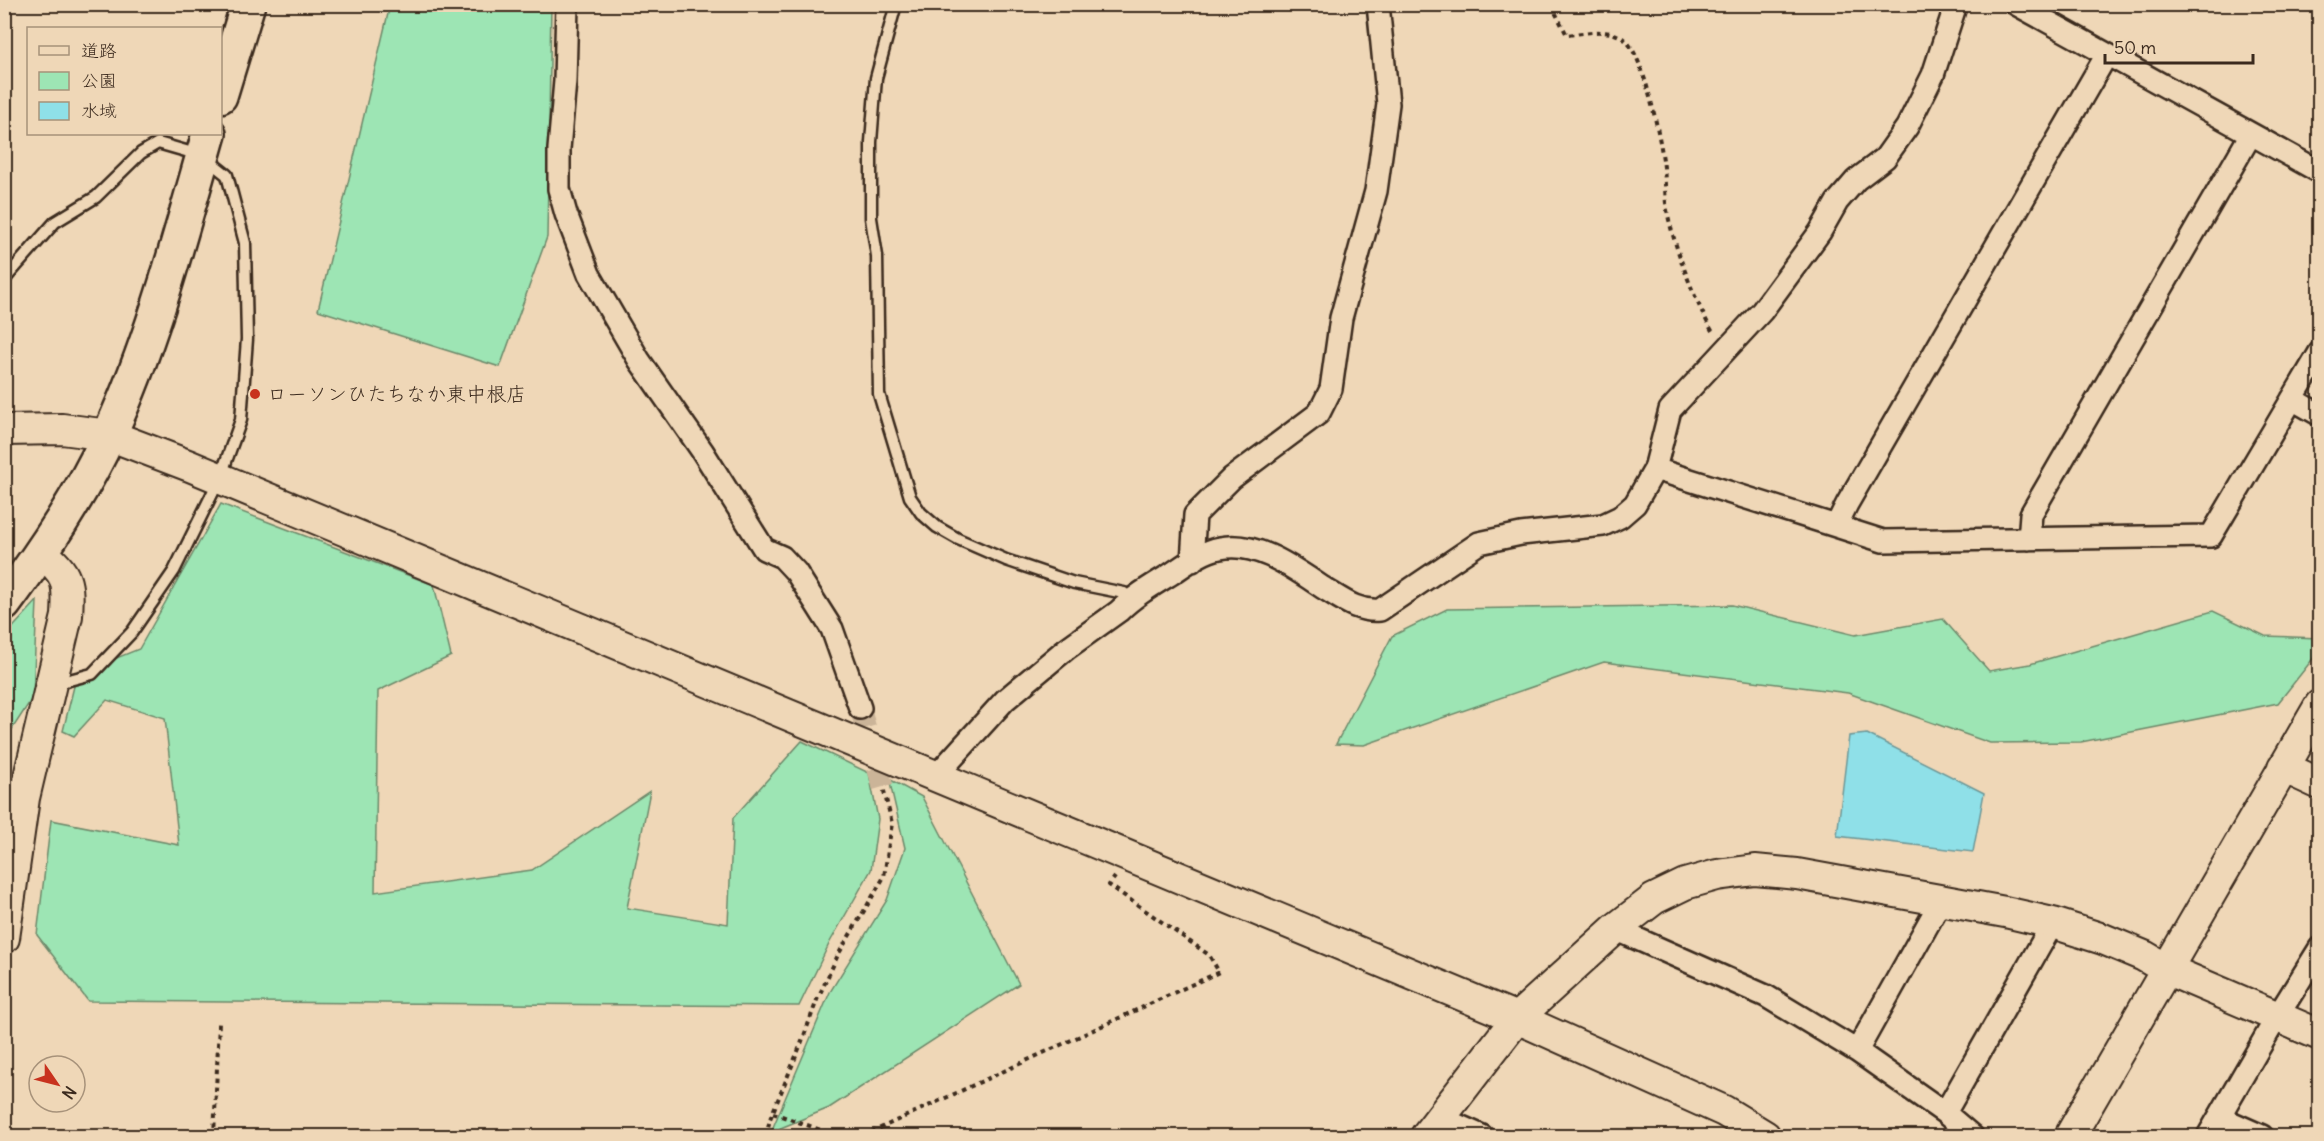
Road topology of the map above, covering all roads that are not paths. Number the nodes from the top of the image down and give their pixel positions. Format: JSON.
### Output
{"nodes":[{"id":1,"x":248,"y":4,"type":"edge"},
{"id":2,"x":567,"y":4,"type":"edge"},
{"id":3,"x":896,"y":4,"type":"edge"},
{"id":4,"x":1378,"y":4,"type":"edge"},
{"id":5,"x":1956,"y":4,"type":"edge"},
{"id":6,"x":2016,"y":4,"type":"edge"},
{"id":7,"x":2106,"y":56,"type":"junction"},
{"id":8,"x":222,"y":89,"type":"edge"},
{"id":9,"x":2251,"y":134,"type":"junction"},
{"id":10,"x":206,"y":145,"type":"edge"},
{"id":11,"x":2319,"y":172,"type":"edge"},
{"id":12,"x":4,"y":280,"type":"edge"},
{"id":13,"x":2319,"y":352,"type":"edge"},
{"id":14,"x":2292,"y":399,"type":"junction"},
{"id":15,"x":2319,"y":415,"type":"edge"},
{"id":16,"x":4,"y":430,"type":"edge"},
{"id":17,"x":109,"y":435,"type":"junction"},
{"id":18,"x":1654,"y":469,"type":"junction"},
{"id":19,"x":220,"y":478,"type":"junction"},
{"id":20,"x":1836,"y":526,"type":"junction"},
{"id":21,"x":2029,"y":539,"type":"junction"},
{"id":22,"x":42,"y":553,"type":"junction"},
{"id":23,"x":1192,"y":561,"type":"junction"},
{"id":24,"x":1132,"y":599,"type":"junction"},
{"id":25,"x":4,"y":604,"type":"edge"},
{"id":26,"x":51,"y":685,"type":"junction"},
{"id":27,"x":2319,"y":705,"type":"edge"},
{"id":28,"x":860,"y":708,"type":"tunnel mouth"},
{"id":29,"x":2283,"y":767,"type":"junction"},
{"id":30,"x":936,"y":776,"type":"junction"},
{"id":31,"x":2319,"y":784,"type":"edge"},
{"id":32,"x":1941,"y":901,"type":"junction"},
{"id":33,"x":2053,"y":923,"type":"junction"},
{"id":34,"x":1615,"y":929,"type":"junction"},
{"id":35,"x":4,"y":938,"type":"edge"},
{"id":36,"x":2319,"y":948,"type":"edge"},
{"id":37,"x":2166,"y":969,"type":"junction"},
{"id":38,"x":2277,"y":1017,"type":"junction"},
{"id":39,"x":1517,"y":1018,"type":"junction"},
{"id":40,"x":2319,"y":1035,"type":"edge"},
{"id":41,"x":1857,"y":1051,"type":"junction"},
{"id":42,"x":1945,"y":1113,"type":"junction"},
{"id":43,"x":2219,"y":1117,"type":"junction"},
{"id":44,"x":1433,"y":1127,"type":"edge"},
{"id":45,"x":1482,"y":1137,"type":"edge"},
{"id":46,"x":1765,"y":1137,"type":"edge"},
{"id":47,"x":1972,"y":1137,"type":"edge"},
{"id":48,"x":2070,"y":1137,"type":"edge"},
{"id":49,"x":2208,"y":1137,"type":"edge"},
{"id":50,"x":2262,"y":1137,"type":"edge"}],
"edges":[{"from":1,"to":8,"type":"main road"},
{"from":2,"to":28,"type":"street"},
{"from":3,"to":24,"type":"lane"},
{"from":4,"to":23,"type":"street"},
{"from":5,"to":18,"type":"street"},
{"from":6,"to":7,"type":"street"},
{"from":7,"to":9,"type":"street"},
{"from":7,"to":20,"type":"street"},
{"from":9,"to":11,"type":"street"},
{"from":9,"to":21,"type":"street"},
{"from":10,"to":12,"type":"lane"},
{"from":10,"to":17,"type":"main road"},
{"from":10,"to":19,"type":"lane"},
{"from":13,"to":14,"type":"street"},
{"from":14,"to":15,"type":"street"},
{"from":14,"to":21,"type":"street"},
{"from":16,"to":17,"type":"street"},
{"from":17,"to":19,"type":"street"},
{"from":17,"to":22,"type":"main road"},
{"from":18,"to":20,"type":"street"},
{"from":18,"to":23,"type":"street"},
{"from":19,"to":26,"type":"lane"},
{"from":19,"to":30,"type":"street"},
{"from":20,"to":21,"type":"street"},
{"from":22,"to":25,"type":"main road"},
{"from":22,"to":26,"type":"street"},
{"from":23,"to":24,"type":"street"},
{"from":24,"to":30,"type":"street"},
{"from":26,"to":35,"type":"street"},
{"from":27,"to":29,"type":"street"},
{"from":29,"to":31,"type":"street"},
{"from":29,"to":37,"type":"street"},
{"from":30,"to":39,"type":"street"},
{"from":32,"to":33,"type":"street"},
{"from":32,"to":34,"type":"street"},
{"from":32,"to":41,"type":"street"},
{"from":33,"to":37,"type":"street"},
{"from":33,"to":42,"type":"street"},
{"from":34,"to":39,"type":"street"},
{"from":34,"to":41,"type":"street"},
{"from":36,"to":38,"type":"street"},
{"from":37,"to":38,"type":"street"},
{"from":37,"to":48,"type":"street"},
{"from":38,"to":40,"type":"street"},
{"from":38,"to":43,"type":"street"},
{"from":39,"to":44,"type":"street"},
{"from":39,"to":46,"type":"street"},
{"from":41,"to":42,"type":"street"},
{"from":42,"to":47,"type":"street"},
{"from":43,"to":49,"type":"street"},
{"from":43,"to":50,"type":"street"},
{"from":44,"to":45,"type":"street"}]}
